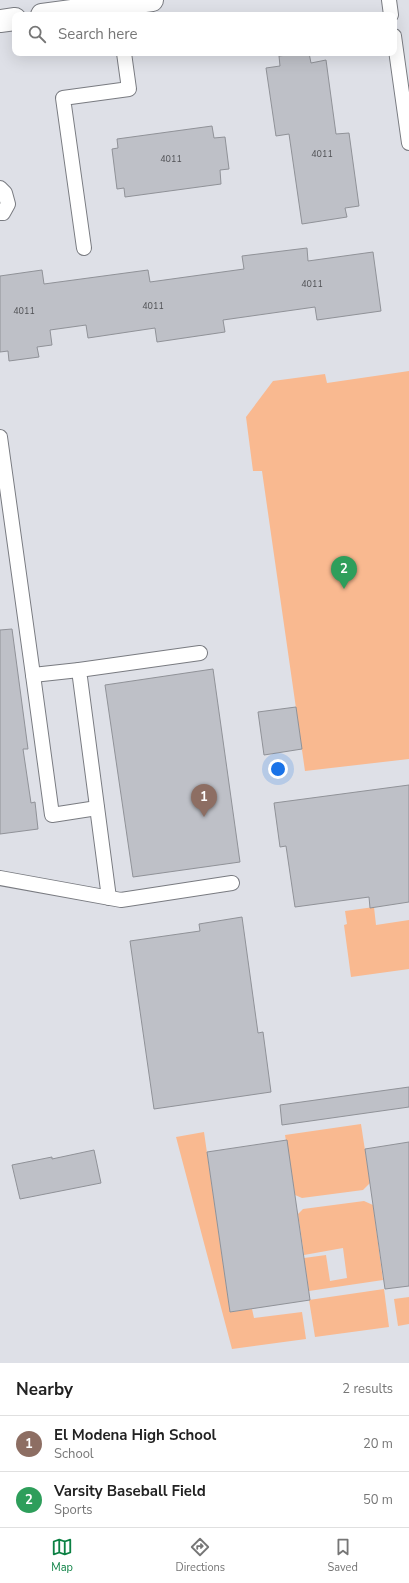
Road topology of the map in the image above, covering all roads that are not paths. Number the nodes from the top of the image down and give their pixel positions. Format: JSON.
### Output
{"nodes":[{"id":1,"x":152,"y":0,"type":"edge"},
{"id":2,"x":389,"y":0,"type":"edge"},
{"id":3,"x":119,"y":10,"type":"edge"},
{"id":4,"x":88,"y":12,"type":"edge"},
{"id":5,"x":391,"y":12,"type":"edge"},
{"id":6,"x":12,"y":19,"type":"edge"},
{"id":7,"x":0,"y":21,"type":"edge"},
{"id":8,"x":124,"y":56,"type":"edge"},
{"id":9,"x":397,"y":56,"type":"edge"},
{"id":10,"x":409,"y":143,"type":"edge"},
{"id":11,"x":0,"y":188,"type":"edge"},
{"id":12,"x":0,"y":214,"type":"edge"},
{"id":13,"x":84,"y":248,"type":"dead end"},
{"id":14,"x":0,"y":437,"type":"edge"},
{"id":15,"x":200,"y":653,"type":"dead end"},
{"id":16,"x":79,"y":670,"type":"junction"},
{"id":17,"x":33,"y":675,"type":"junction"},
{"id":18,"x":97,"y":808,"type":"junction"},
{"id":19,"x":0,"y":878,"type":"edge"},
{"id":20,"x":232,"y":884,"type":"dead end"},
{"id":21,"x":109,"y":898,"type":"junction"}],
"edges":[{"from":1,"to":3,"type":"main road"},
{"from":2,"to":5,"type":"lane"},
{"from":3,"to":4,"type":"main road"},
{"from":6,"to":7,"type":"main road"},
{"from":8,"to":13,"type":"lane"},
{"from":9,"to":10,"type":"lane"},
{"from":11,"to":12,"type":"lane"},
{"from":14,"to":17,"type":"lane"},
{"from":15,"to":16,"type":"lane"},
{"from":16,"to":17,"type":"lane"},
{"from":16,"to":18,"type":"lane"},
{"from":17,"to":18,"type":"lane"},
{"from":18,"to":21,"type":"lane"},
{"from":19,"to":21,"type":"lane"},
{"from":20,"to":21,"type":"lane"}]}
